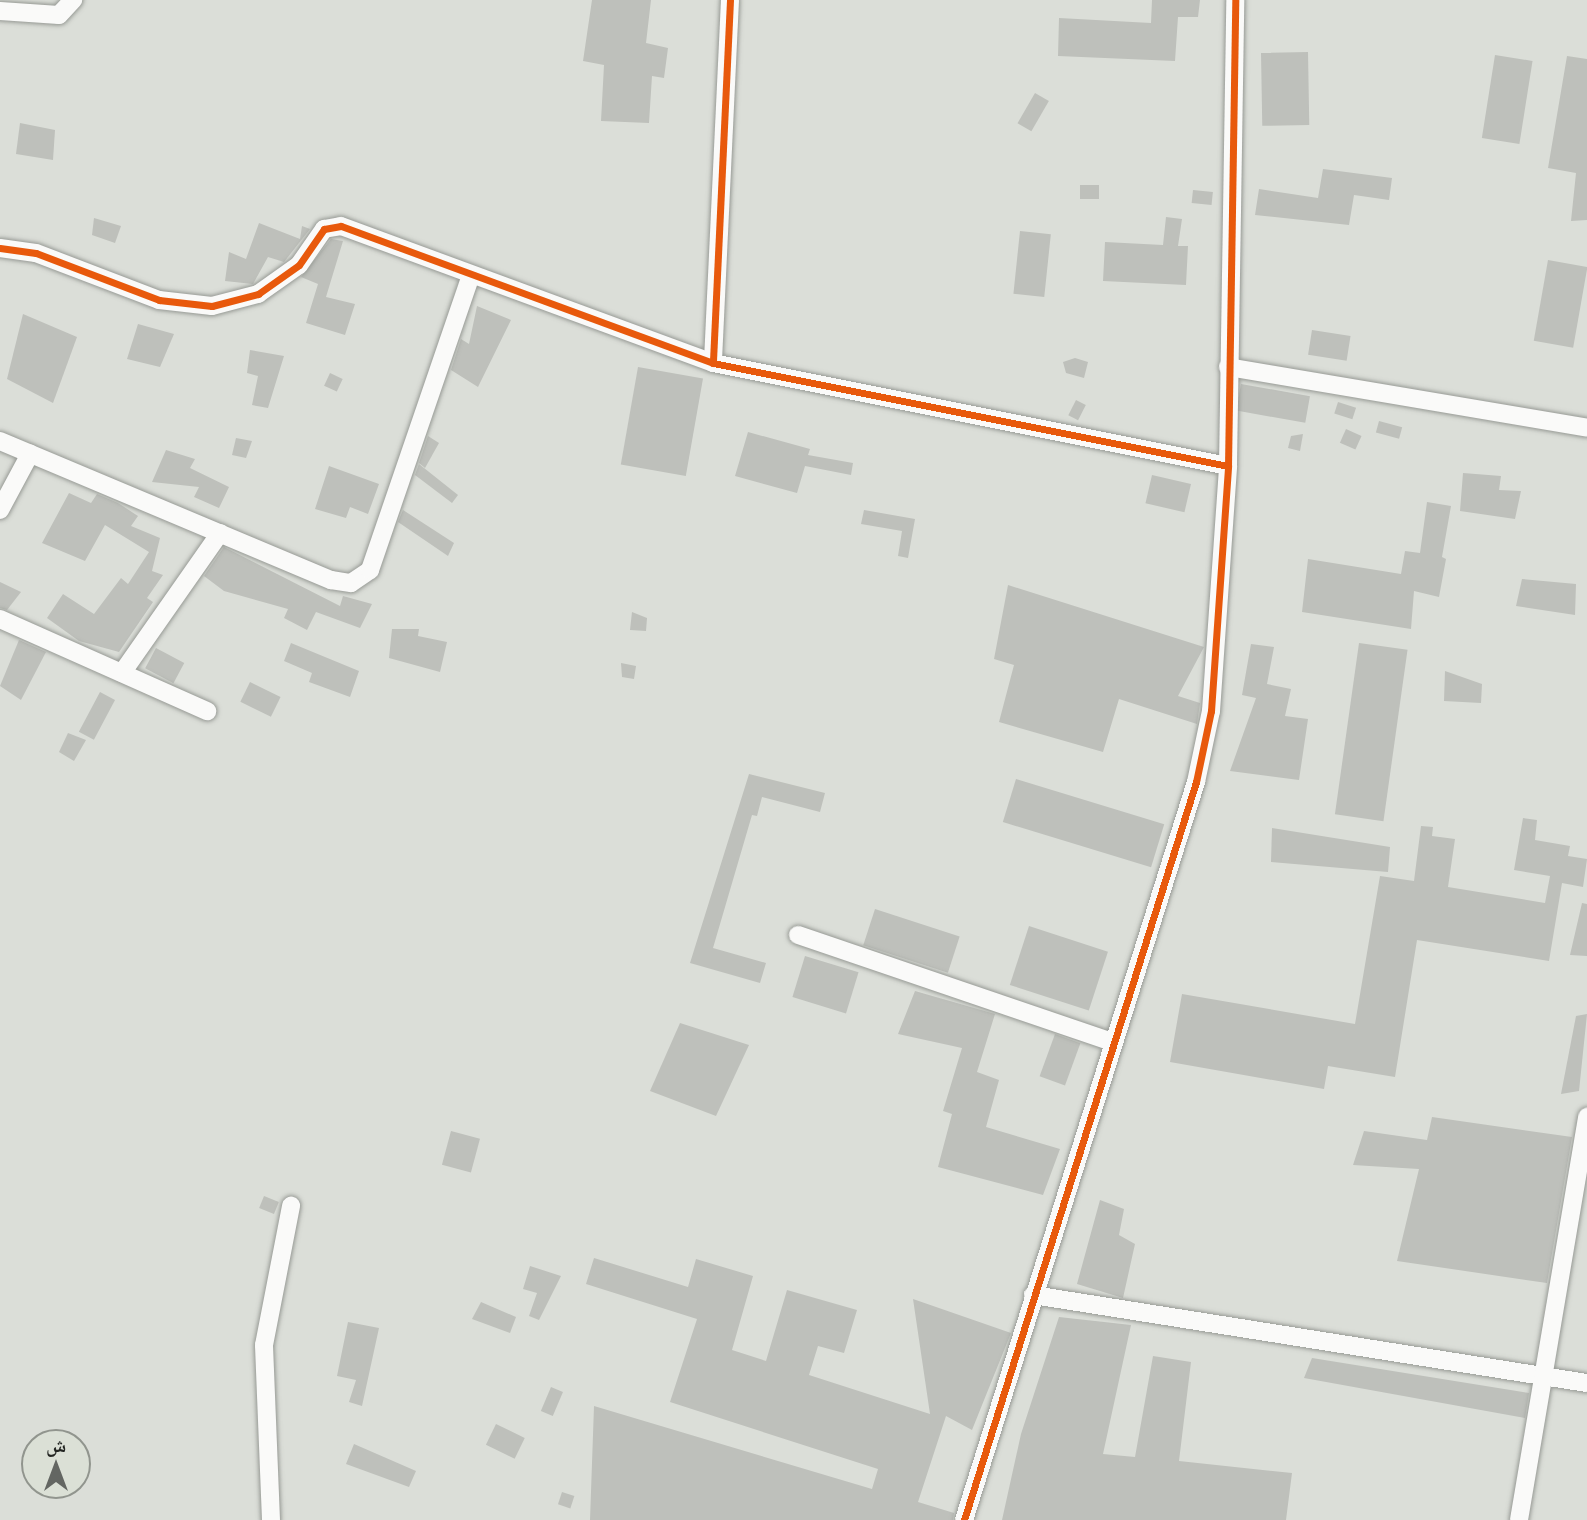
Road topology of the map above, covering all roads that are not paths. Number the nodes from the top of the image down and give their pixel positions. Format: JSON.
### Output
{"nodes":[{"id":1,"x":73,"y":0,"type":"edge"},
{"id":2,"x":730,"y":0,"type":"edge"},
{"id":3,"x":1235,"y":0,"type":"edge"},
{"id":4,"x":0,"y":11,"type":"edge"},
{"id":5,"x":0,"y":248,"type":"edge"},
{"id":6,"x":471,"y":275,"type":"junction"},
{"id":7,"x":713,"y":363,"type":"junction"},
{"id":8,"x":1228,"y":367,"type":"junction"},
{"id":9,"x":1587,"y":428,"type":"edge"},
{"id":10,"x":0,"y":441,"type":"edge"},
{"id":11,"x":30,"y":454,"type":"junction"},
{"id":12,"x":1228,"y":466,"type":"junction"},
{"id":13,"x":0,"y":510,"type":"edge"},
{"id":14,"x":220,"y":533,"type":"junction"},
{"id":15,"x":0,"y":619,"type":"edge"},
{"id":16,"x":122,"y":673,"type":"junction"},
{"id":17,"x":207,"y":711,"type":"dead end"},
{"id":18,"x":798,"y":935,"type":"dead end"},
{"id":19,"x":1114,"y":1042,"type":"junction"},
{"id":20,"x":1587,"y":1116,"type":"edge"},
{"id":21,"x":291,"y":1206,"type":"dead end"},
{"id":22,"x":1033,"y":1295,"type":"junction"},
{"id":23,"x":1542,"y":1375,"type":"junction"},
{"id":24,"x":1587,"y":1383,"type":"edge"},
{"id":25,"x":271,"y":1520,"type":"edge"},
{"id":26,"x":964,"y":1520,"type":"edge"},
{"id":27,"x":1519,"y":1520,"type":"edge"}],
"edges":[{"from":1,"to":4,"type":"street"},
{"from":2,"to":7,"type":"street"},
{"from":3,"to":8,"type":"street"},
{"from":5,"to":6,"type":"street"},
{"from":6,"to":7,"type":"street"},
{"from":6,"to":14,"type":"street"},
{"from":7,"to":12,"type":"street"},
{"from":8,"to":9,"type":"street"},
{"from":8,"to":12,"type":"street"},
{"from":10,"to":11,"type":"street"},
{"from":11,"to":13,"type":"street"},
{"from":11,"to":14,"type":"street"},
{"from":12,"to":19,"type":"street"},
{"from":14,"to":16,"type":"street"},
{"from":15,"to":16,"type":"street"},
{"from":16,"to":17,"type":"street"},
{"from":18,"to":19,"type":"street"},
{"from":19,"to":22,"type":"street"},
{"from":20,"to":23,"type":"street"},
{"from":21,"to":25,"type":"street"},
{"from":22,"to":23,"type":"street"},
{"from":22,"to":26,"type":"street"},
{"from":23,"to":24,"type":"street"},
{"from":23,"to":27,"type":"street"}]}
